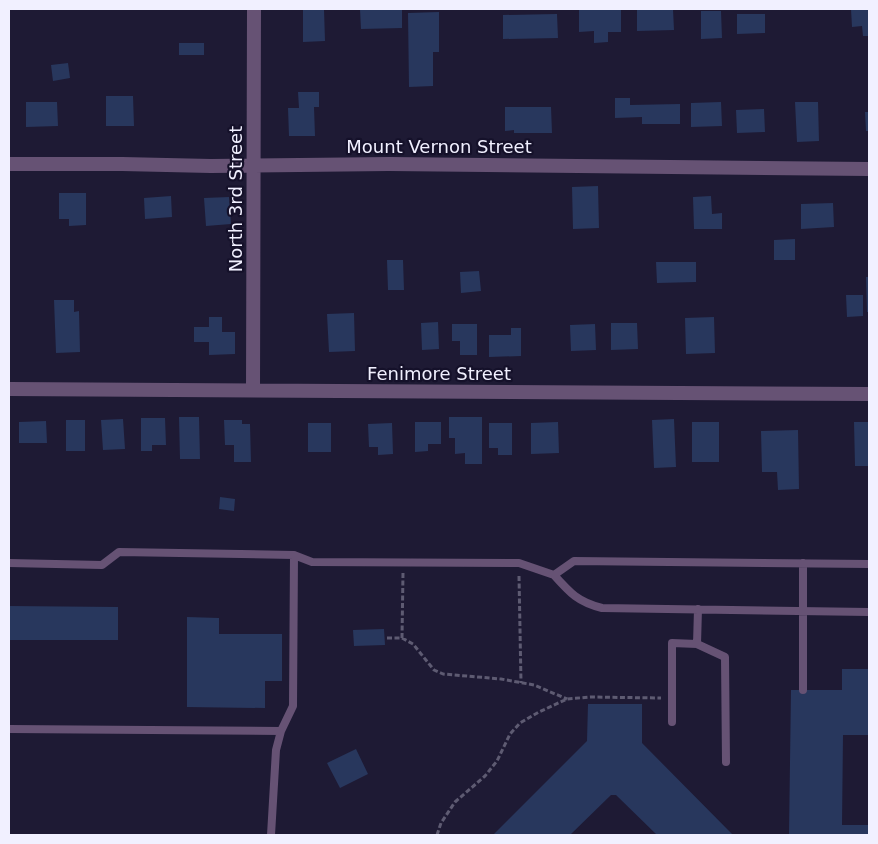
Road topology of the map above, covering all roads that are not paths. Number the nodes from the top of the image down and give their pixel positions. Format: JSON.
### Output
{"nodes":[{"id":1,"x":254,"y":9,"type":"edge"},
{"id":2,"x":9,"y":164,"type":"edge"},
{"id":3,"x":254,"y":165,"type":"junction"},
{"id":4,"x":869,"y":169,"type":"edge"},
{"id":5,"x":9,"y":389,"type":"edge"},
{"id":6,"x":253,"y":390,"type":"junction"},
{"id":7,"x":869,"y":394,"type":"edge"},
{"id":8,"x":294,"y":555,"type":"junction"},
{"id":9,"x":9,"y":563,"type":"edge"},
{"id":10,"x":804,"y":563,"type":"junction"},
{"id":11,"x":869,"y":564,"type":"edge"},
{"id":12,"x":554,"y":575,"type":"junction"},
{"id":13,"x":698,"y":609,"type":"junction"},
{"id":14,"x":803,"y":611,"type":"junction"},
{"id":15,"x":869,"y":612,"type":"edge"},
{"id":16,"x":697,"y":644,"type":"junction"},
{"id":17,"x":803,"y":690,"type":"dead end"},
{"id":18,"x":672,"y":722,"type":"dead end"},
{"id":19,"x":9,"y":729,"type":"edge"},
{"id":20,"x":281,"y":731,"type":"junction"},
{"id":21,"x":726,"y":762,"type":"dead end"},
{"id":22,"x":271,"y":835,"type":"edge"}],
"edges":[{"from":1,"to":3,"type":"street","name":"North 3rd Street"},
{"from":2,"to":3,"type":"street","name":"Mount Vernon Street"},
{"from":3,"to":4,"type":"street","name":"Mount Vernon Street"},
{"from":3,"to":6,"type":"street","name":"North 3rd Street"},
{"from":5,"to":6,"type":"street","name":"Fenimore Street"},
{"from":6,"to":7,"type":"street","name":"Fenimore Street"},
{"from":8,"to":9,"type":"lane"},
{"from":8,"to":12,"type":"lane"},
{"from":8,"to":20,"type":"lane"},
{"from":10,"to":11,"type":"lane"},
{"from":10,"to":12,"type":"lane"},
{"from":10,"to":14,"type":"lane"},
{"from":12,"to":13,"type":"lane"},
{"from":13,"to":14,"type":"lane"},
{"from":13,"to":16,"type":"lane"},
{"from":14,"to":15,"type":"lane"},
{"from":14,"to":17,"type":"lane"},
{"from":16,"to":18,"type":"lane"},
{"from":16,"to":21,"type":"lane"},
{"from":19,"to":20,"type":"lane"},
{"from":20,"to":22,"type":"lane"}]}
